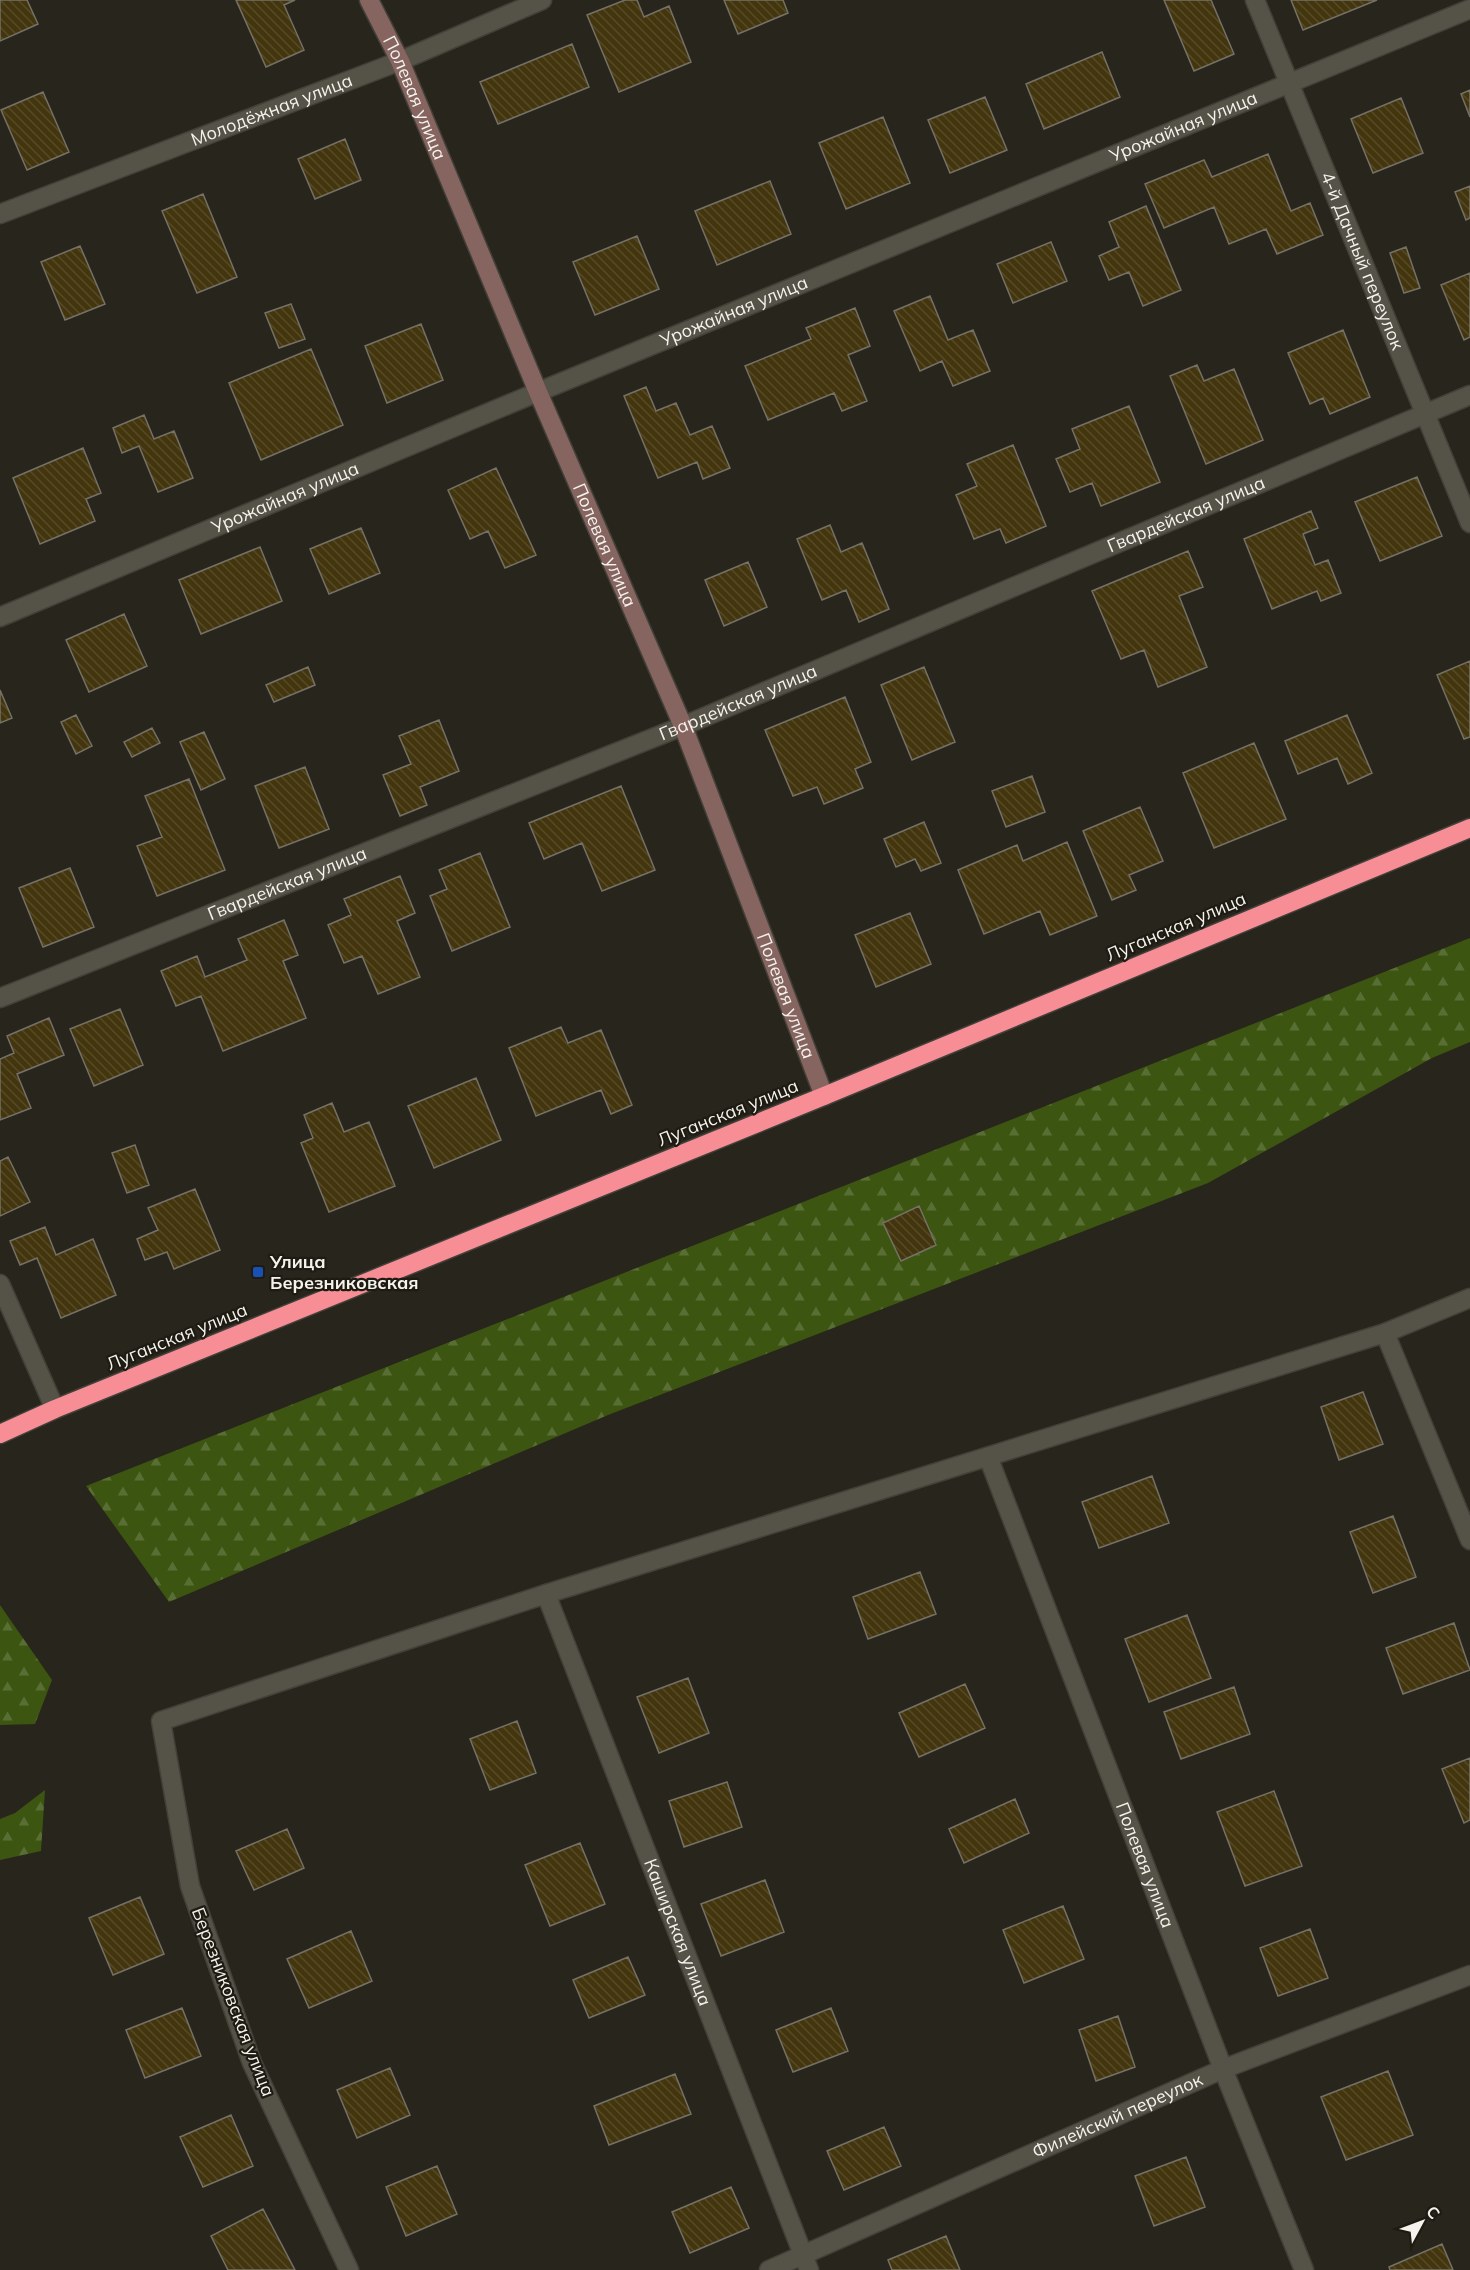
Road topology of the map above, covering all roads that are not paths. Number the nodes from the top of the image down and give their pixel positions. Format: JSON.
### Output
{"nodes":[{"id":1,"x":369,"y":0,"type":"edge"},
{"id":2,"x":542,"y":0,"type":"edge"},
{"id":3,"x":1256,"y":0,"type":"edge"},
{"id":4,"x":1470,"y":9,"type":"edge"},
{"id":5,"x":400,"y":61,"type":"junction"},
{"id":6,"x":1289,"y":83,"type":"junction"},
{"id":7,"x":0,"y":214,"type":"edge"},
{"id":8,"x":538,"y":392,"type":"junction"},
{"id":9,"x":1470,"y":395,"type":"edge"},
{"id":10,"x":1425,"y":413,"type":"junction"},
{"id":11,"x":1470,"y":523,"type":"edge"},
{"id":12,"x":0,"y":617,"type":"edge"},
{"id":13,"x":683,"y":726,"type":"junction"},
{"id":14,"x":1470,"y":828,"type":"edge"},
{"id":15,"x":0,"y":998,"type":"edge"},
{"id":16,"x":824,"y":1096,"type":"junction"},
{"id":17,"x":0,"y":1284,"type":"edge"},
{"id":18,"x":1470,"y":1298,"type":"edge"},
{"id":19,"x":1385,"y":1333,"type":"junction"},
{"id":20,"x":55,"y":1409,"type":"junction"},
{"id":21,"x":0,"y":1434,"type":"edge"},
{"id":22,"x":989,"y":1458,"type":"junction"},
{"id":23,"x":1470,"y":1539,"type":"edge"},
{"id":24,"x":546,"y":1594,"type":"junction"},
{"id":25,"x":1470,"y":1976,"type":"edge"},
{"id":26,"x":1223,"y":2069,"type":"junction"},
{"id":27,"x":806,"y":2263,"type":"edge"},
{"id":28,"x":349,"y":2270,"type":"edge"},
{"id":29,"x":769,"y":2270,"type":"edge"},
{"id":30,"x":1304,"y":2270,"type":"edge"}],
"edges":[{"from":1,"to":5,"type":"street","name":"Полевая улица"},
{"from":2,"to":5,"type":"street","name":"Молодёжная улица"},
{"from":3,"to":6,"type":"street","name":"4-й Дачный переулок"},
{"from":4,"to":6,"type":"street","name":"Урожайная улица"},
{"from":5,"to":7,"type":"street","name":"Молодёжная улица"},
{"from":5,"to":8,"type":"street","name":"Полевая улица"},
{"from":6,"to":8,"type":"street","name":"Урожайная улица"},
{"from":6,"to":10,"type":"street","name":"4-й Дачный переулок"},
{"from":8,"to":12,"type":"street","name":"Урожайная улица"},
{"from":8,"to":13,"type":"street","name":"Полевая улица"},
{"from":9,"to":10,"type":"street","name":"Гвардейская улица"},
{"from":10,"to":11,"type":"street","name":"4-й Дачный переулок"},
{"from":10,"to":13,"type":"street","name":"Гвардейская улица"},
{"from":13,"to":15,"type":"street","name":"Гвардейская улица"},
{"from":13,"to":16,"type":"street","name":"Полевая улица"},
{"from":14,"to":16,"type":"highway","name":"Луганская улица"},
{"from":16,"to":20,"type":"highway","name":"Луганская улица"},
{"from":17,"to":20,"type":"street"},
{"from":18,"to":19,"type":"street"},
{"from":19,"to":22,"type":"street"},
{"from":19,"to":23,"type":"street"},
{"from":20,"to":21,"type":"highway","name":"Луганская улица"},
{"from":22,"to":24,"type":"street"},
{"from":22,"to":26,"type":"street","name":"Полевая улица"},
{"from":24,"to":27,"type":"street","name":"Каширская улица"},
{"from":24,"to":28,"type":"street","name":"Березниковская улица"},
{"from":25,"to":26,"type":"street","name":"Филейский переулок"},
{"from":26,"to":27,"type":"street","name":"Филейский переулок"},
{"from":26,"to":30,"type":"street","name":"Полевая улица"},
{"from":27,"to":29,"type":"street","name":"Филейский переулок"}]}
